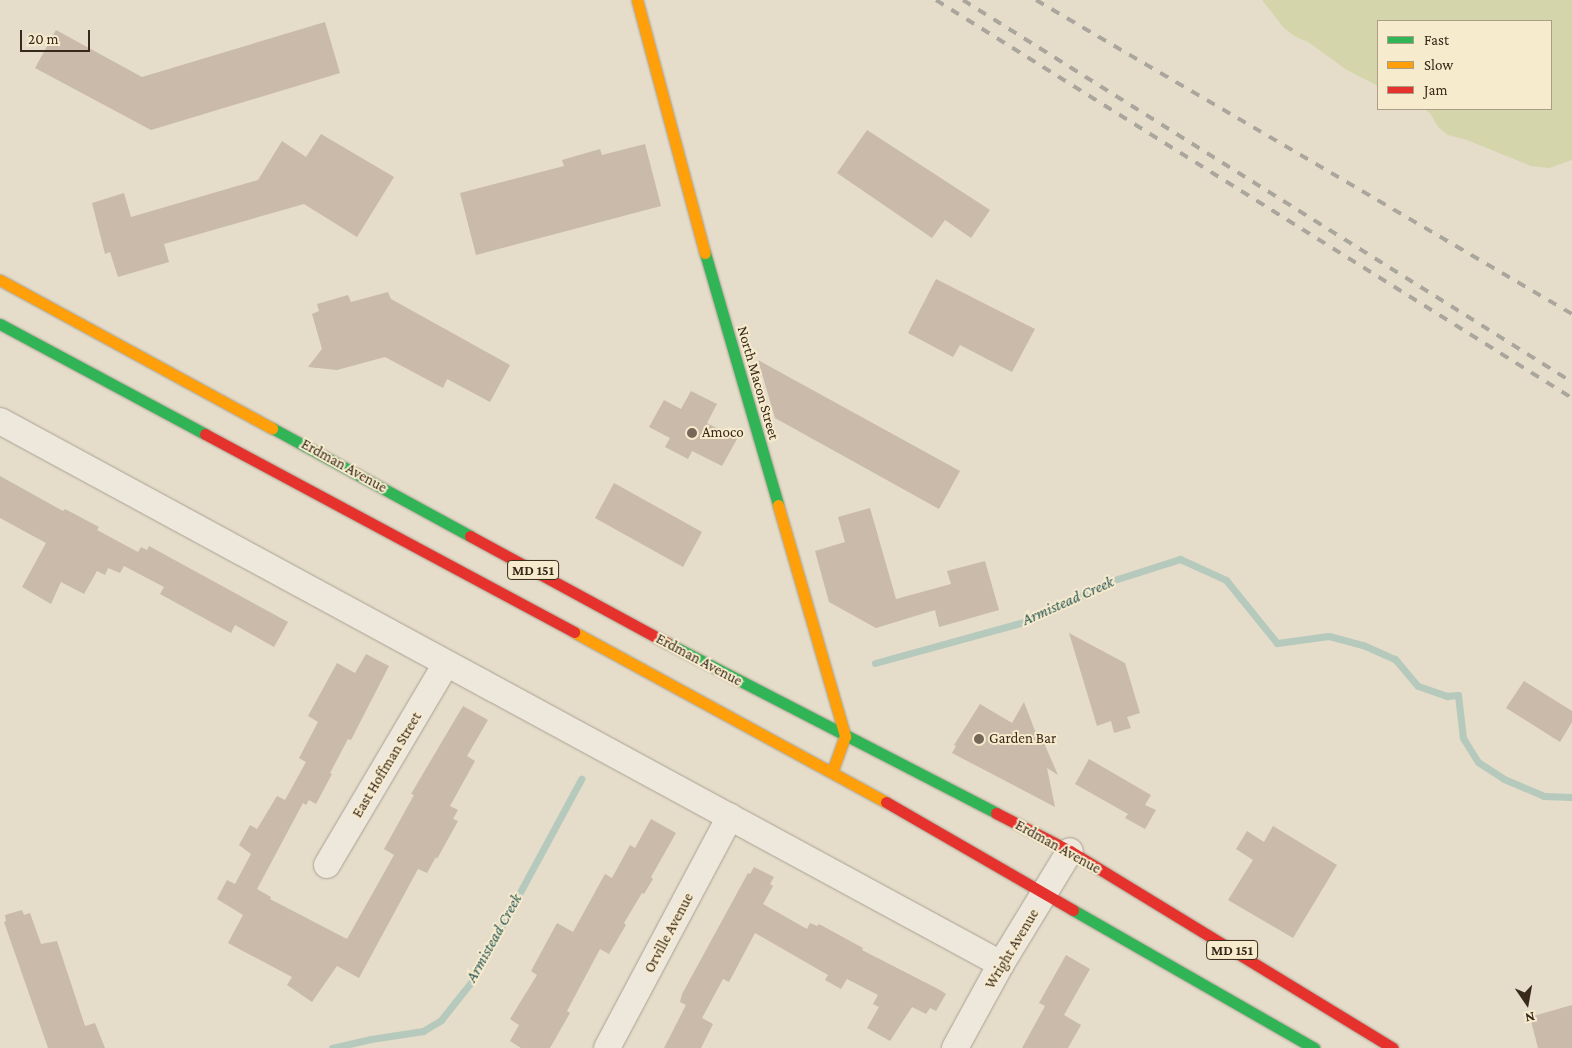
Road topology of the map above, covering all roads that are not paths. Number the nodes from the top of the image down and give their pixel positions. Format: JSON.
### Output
{"nodes":[{"id":1,"x":637,"y":0,"type":"edge"},
{"id":2,"x":0,"y":280,"type":"edge"},
{"id":3,"x":0,"y":324,"type":"edge"},
{"id":4,"x":0,"y":421,"type":"edge"},
{"id":5,"x":446,"y":664,"type":"junction"},
{"id":6,"x":844,"y":736,"type":"junction"},
{"id":7,"x":832,"y":772,"type":"junction"},
{"id":8,"x":730,"y":817,"type":"junction"},
{"id":9,"x":1070,"y":851,"type":"junction"},
{"id":10,"x":327,"y":866,"type":"dead end"},
{"id":11,"x":1046,"y":892,"type":"junction"},
{"id":12,"x":1002,"y":964,"type":"junction"},
{"id":13,"x":607,"y":1048,"type":"edge"},
{"id":14,"x":956,"y":1048,"type":"edge"},
{"id":15,"x":1314,"y":1048,"type":"edge"},
{"id":16,"x":1393,"y":1048,"type":"edge"}],
"edges":[{"from":1,"to":6,"type":"main road","name":"North Macon Street"},
{"from":2,"to":6,"type":"main road","name":"Erdman Avenue","number":"MD 151"},
{"from":3,"to":7,"type":"main road","number":"MD 151"},
{"from":4,"to":5,"type":"street"},
{"from":5,"to":8,"type":"street"},
{"from":5,"to":10,"type":"street","name":"East Hoffman Street"},
{"from":6,"to":7,"type":"main road"},
{"from":6,"to":9,"type":"main road","name":"Erdman Avenue","number":"MD 151"},
{"from":7,"to":11,"type":"main road","number":"MD 151"},
{"from":8,"to":12,"type":"street"},
{"from":8,"to":13,"type":"street","name":"Orville Avenue"},
{"from":9,"to":11,"type":"street","name":"Wright Avenue"},
{"from":9,"to":16,"type":"main road","name":"Erdman Avenue","number":"MD 151"},
{"from":11,"to":12,"type":"street","name":"Wright Avenue"},
{"from":11,"to":15,"type":"main road","number":"MD 151"},
{"from":12,"to":14,"type":"street","name":"Wright Avenue"}]}
